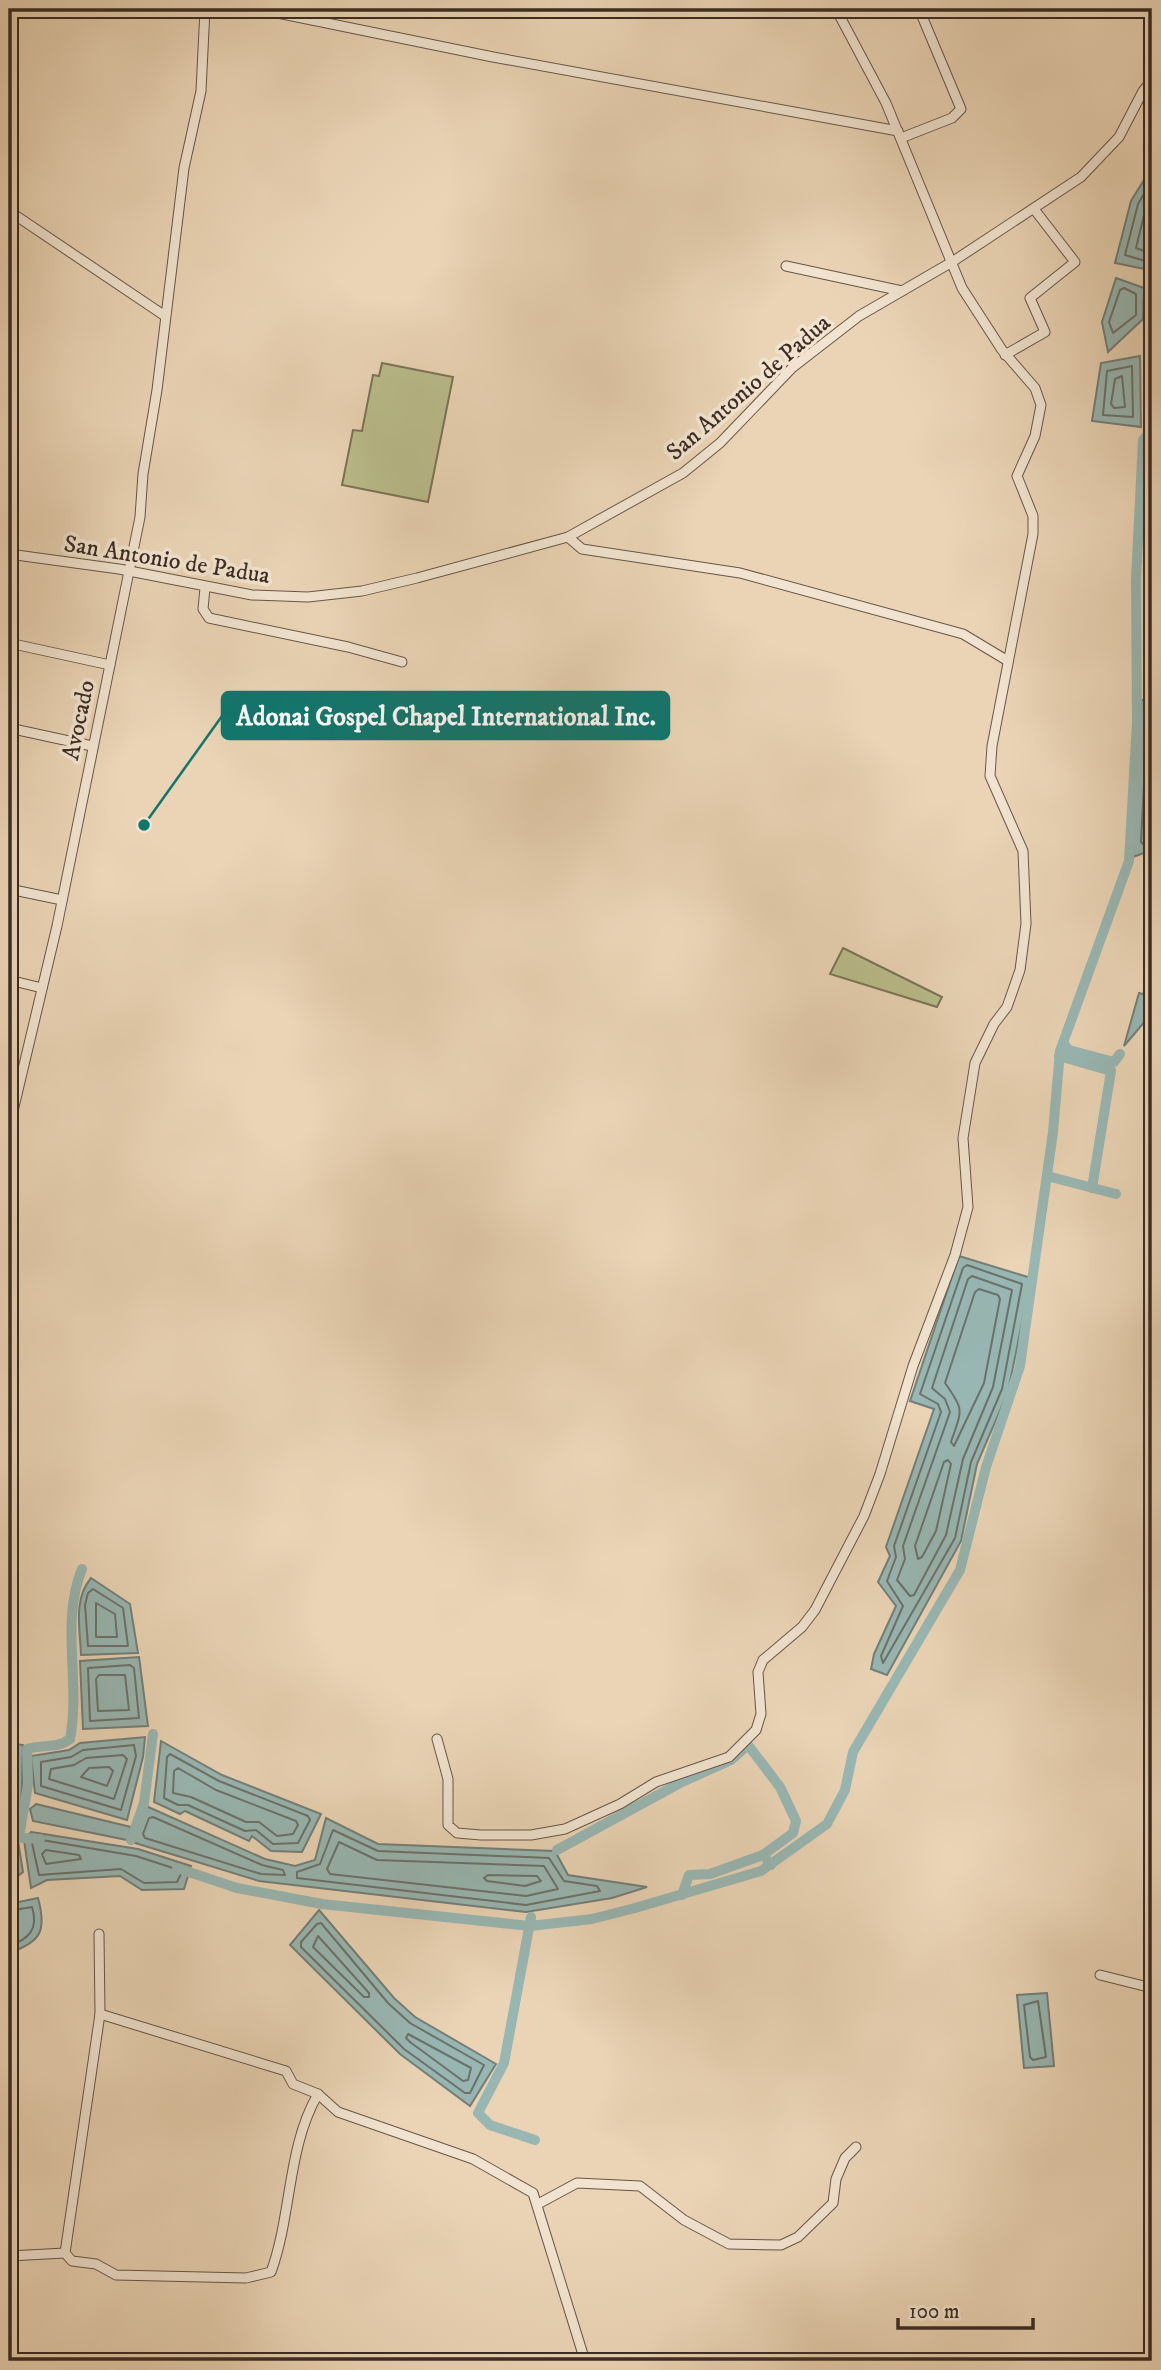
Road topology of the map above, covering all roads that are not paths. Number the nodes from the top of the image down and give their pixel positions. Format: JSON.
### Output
{"nodes":[{"id":1,"x":205,"y":9,"type":"edge"},
{"id":2,"x":258,"y":9,"type":"edge"},
{"id":3,"x":836,"y":9,"type":"edge"},
{"id":4,"x":919,"y":9,"type":"edge"},
{"id":5,"x":1152,"y":80,"type":"edge"},
{"id":6,"x":900,"y":134,"type":"junction"},
{"id":7,"x":1034,"y":209,"type":"junction"},
{"id":8,"x":9,"y":211,"type":"edge"},
{"id":9,"x":952,"y":262,"type":"junction"},
{"id":10,"x":786,"y":266,"type":"dead end"},
{"id":11,"x":902,"y":291,"type":"junction"},
{"id":12,"x":165,"y":316,"type":"junction"},
{"id":13,"x":1005,"y":355,"type":"junction"},
{"id":14,"x":568,"y":537,"type":"junction"},
{"id":15,"x":9,"y":554,"type":"edge"},
{"id":16,"x":130,"y":572,"type":"junction"},
{"id":17,"x":205,"y":588,"type":"junction"},
{"id":18,"x":9,"y":643,"type":"edge"},
{"id":19,"x":1008,"y":661,"type":"junction"},
{"id":20,"x":402,"y":662,"type":"dead end"},
{"id":21,"x":110,"y":665,"type":"junction"},
{"id":22,"x":9,"y":728,"type":"edge"},
{"id":23,"x":92,"y":746,"type":"junction"},
{"id":24,"x":9,"y":889,"type":"edge"},
{"id":25,"x":62,"y":900,"type":"junction"},
{"id":26,"x":9,"y":980,"type":"edge"},
{"id":27,"x":42,"y":988,"type":"junction"},
{"id":28,"x":9,"y":1128,"type":"edge"},
{"id":29,"x":437,"y":1739,"type":"dead end"},
{"id":30,"x":99,"y":1934,"type":"dead end"},
{"id":31,"x":1100,"y":1975,"type":"dead end"},
{"id":32,"x":1152,"y":1988,"type":"edge"},
{"id":33,"x":100,"y":2014,"type":"junction"},
{"id":34,"x":318,"y":2094,"type":"junction"},
{"id":35,"x":856,"y":2147,"type":"dead end"},
{"id":36,"x":538,"y":2204,"type":"junction"},
{"id":37,"x":65,"y":2253,"type":"junction"},
{"id":38,"x":9,"y":2256,"type":"edge"},
{"id":39,"x":585,"y":2361,"type":"edge"}],
"edges":[{"from":1,"to":12,"type":"street","name":"Avocado"},
{"from":2,"to":6,"type":"street"},
{"from":3,"to":6,"type":"street"},
{"from":4,"to":6,"type":"street"},
{"from":5,"to":7,"type":"street","name":"San Antonio de Padua"},
{"from":6,"to":9,"type":"street"},
{"from":7,"to":9,"type":"street","name":"San Antonio de Padua"},
{"from":7,"to":13,"type":"street"},
{"from":8,"to":12,"type":"street"},
{"from":9,"to":11,"type":"street","name":"San Antonio de Padua"},
{"from":9,"to":13,"type":"street"},
{"from":10,"to":11,"type":"street"},
{"from":11,"to":14,"type":"street","name":"San Antonio de Padua"},
{"from":12,"to":16,"type":"street","name":"Avocado"},
{"from":13,"to":19,"type":"street"},
{"from":14,"to":17,"type":"street","name":"San Antonio de Padua"},
{"from":14,"to":19,"type":"street"},
{"from":15,"to":16,"type":"street","name":"San Antonio de Padua"},
{"from":16,"to":17,"type":"street","name":"San Antonio de Padua"},
{"from":16,"to":21,"type":"street","name":"Avocado"},
{"from":17,"to":20,"type":"street"},
{"from":18,"to":21,"type":"street"},
{"from":19,"to":29,"type":"street"},
{"from":21,"to":23,"type":"street","name":"Avocado"},
{"from":22,"to":23,"type":"street"},
{"from":23,"to":25,"type":"street","name":"Avocado"},
{"from":24,"to":25,"type":"street"},
{"from":25,"to":27,"type":"street","name":"Avocado"},
{"from":26,"to":27,"type":"street"},
{"from":27,"to":28,"type":"street","name":"Avocado"},
{"from":30,"to":33,"type":"street"},
{"from":31,"to":32,"type":"street"},
{"from":33,"to":34,"type":"street"},
{"from":33,"to":37,"type":"street"},
{"from":34,"to":36,"type":"street"},
{"from":34,"to":37,"type":"street"},
{"from":35,"to":36,"type":"street"},
{"from":36,"to":39,"type":"street"},
{"from":37,"to":38,"type":"street"}]}
